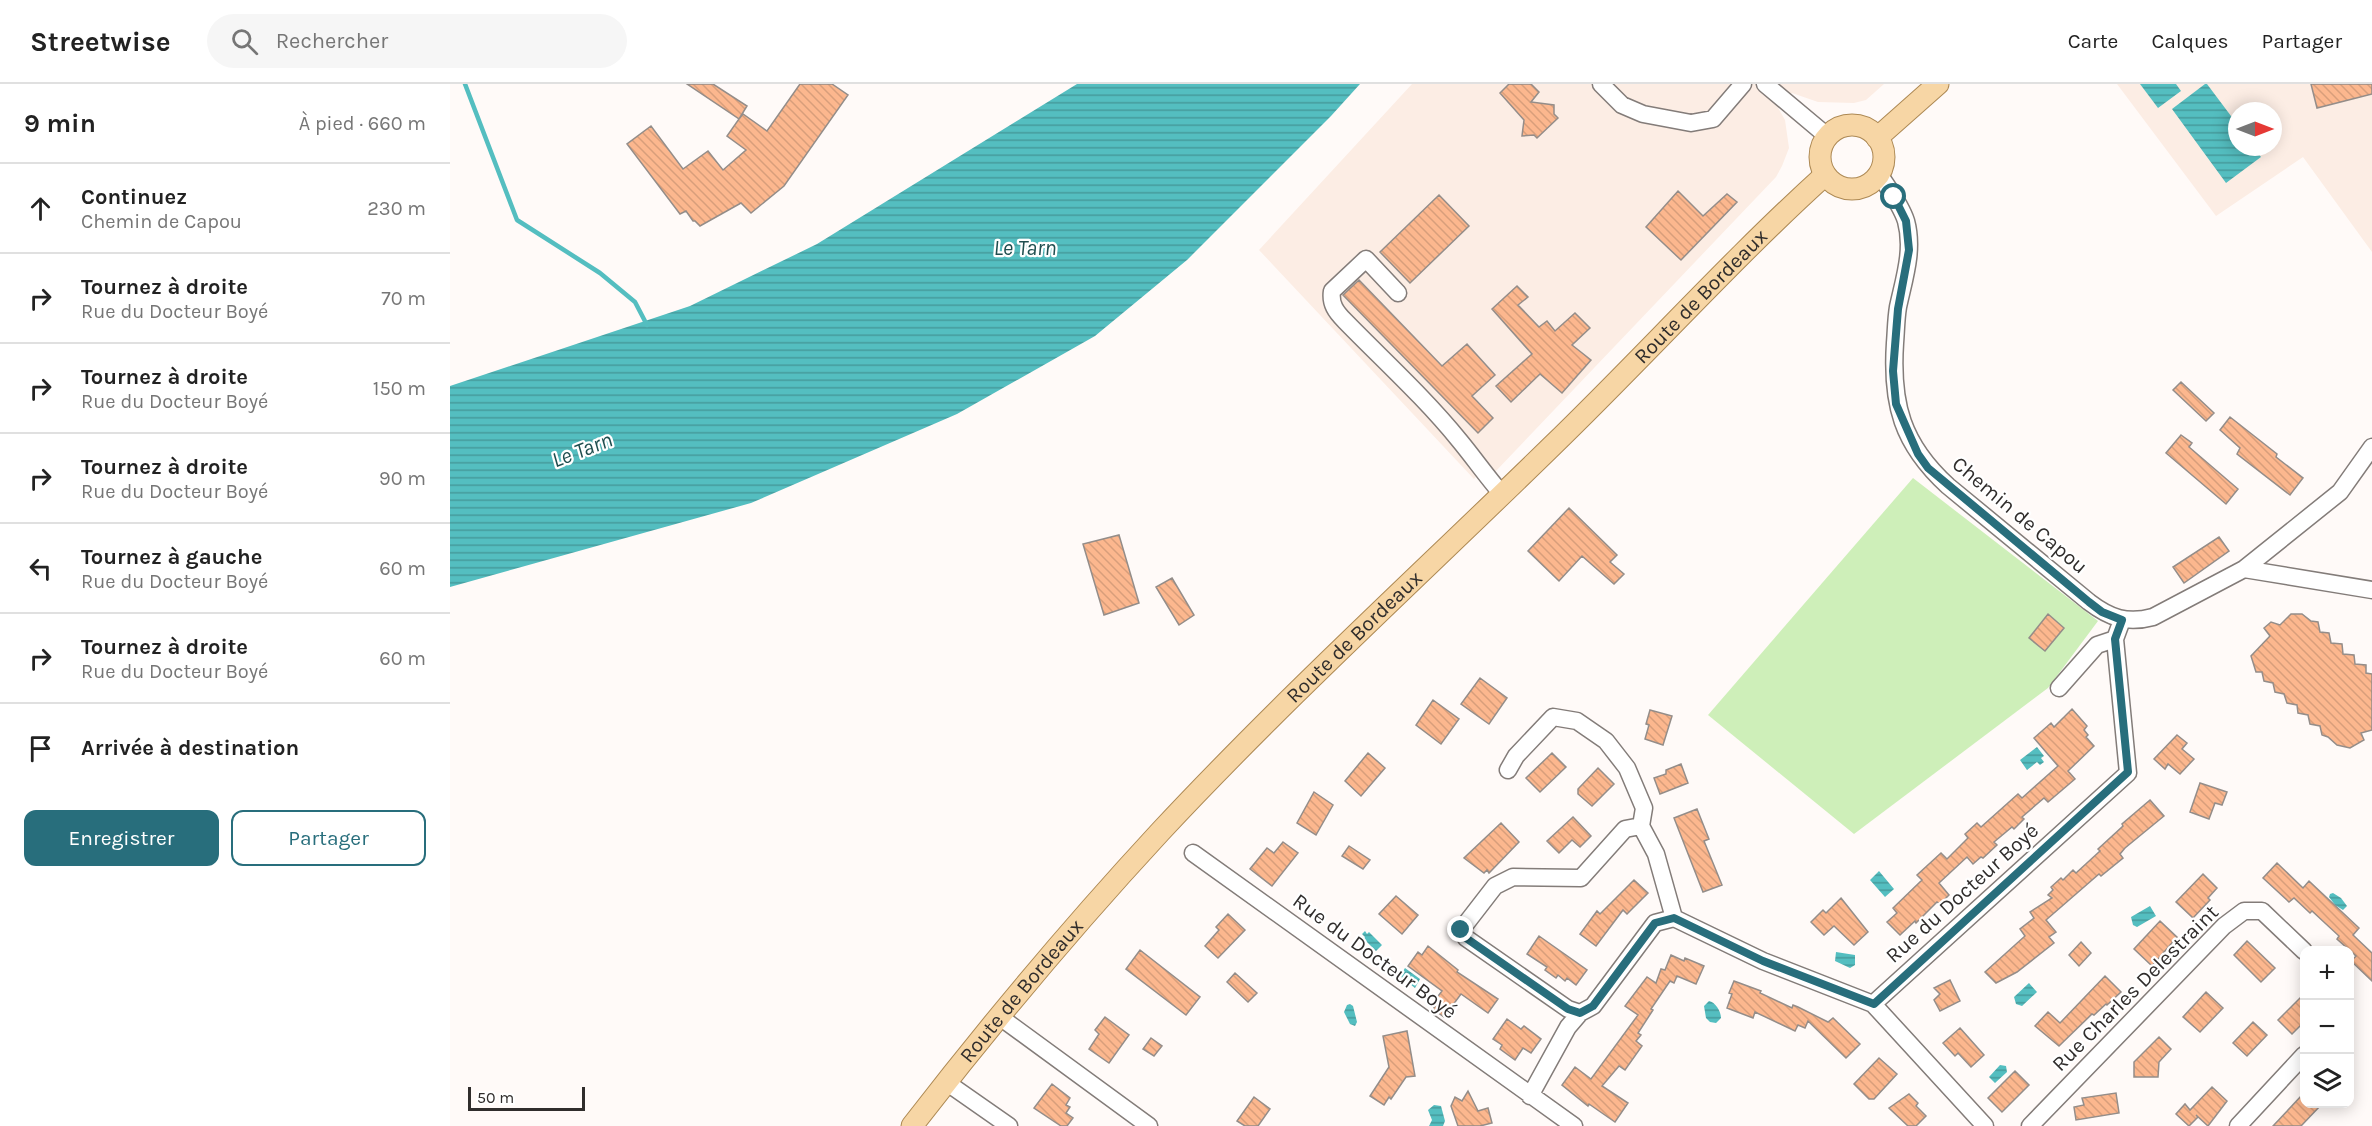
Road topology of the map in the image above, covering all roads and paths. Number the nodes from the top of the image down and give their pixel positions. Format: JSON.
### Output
{"nodes":[{"id":1,"x":1601,"y":84,"type":"edge"},
{"id":2,"x":1743,"y":84,"type":"edge"},
{"id":3,"x":1766,"y":84,"type":"edge"},
{"id":4,"x":1938,"y":84,"type":"edge"},
{"id":5,"x":1827,"y":136,"type":"junction"},
{"id":6,"x":1877,"y":138,"type":"junction"},
{"id":7,"x":1879,"y":174,"type":"junction"},
{"id":8,"x":1825,"y":175,"type":"junction"},
{"id":9,"x":1398,"y":293,"type":"dead end"},
{"id":10,"x":2372,"y":447,"type":"edge"},
{"id":11,"x":1502,"y":494,"type":"junction"},
{"id":12,"x":2244,"y":569,"type":"junction"},
{"id":13,"x":2372,"y":590,"type":"edge"},
{"id":14,"x":2122,"y":620,"type":"junction"},
{"id":15,"x":2115,"y":639,"type":"junction"},
{"id":16,"x":2059,"y":688,"type":"dead end"},
{"id":17,"x":1508,"y":770,"type":"dead end"},
{"id":18,"x":1641,"y":826,"type":"junction"},
{"id":19,"x":1193,"y":853,"type":"dead end"},
{"id":20,"x":1674,"y":918,"type":"junction"},
{"id":21,"x":2300,"y":947,"type":"edge"},
{"id":22,"x":1874,"y":1004,"type":"junction"},
{"id":23,"x":1580,"y":1013,"type":"junction"},
{"id":24,"x":1000,"y":1017,"type":"junction"},
{"id":25,"x":2300,"y":1059,"type":"edge"},
{"id":26,"x":946,"y":1082,"type":"junction"},
{"id":27,"x":1530,"y":1096,"type":"junction"},
{"id":28,"x":912,"y":1126,"type":"edge"},
{"id":29,"x":1009,"y":1126,"type":"edge"},
{"id":30,"x":1149,"y":1126,"type":"edge"},
{"id":31,"x":1574,"y":1126,"type":"edge"},
{"id":32,"x":1985,"y":1126,"type":"edge"},
{"id":33,"x":2030,"y":1126,"type":"edge"},
{"id":34,"x":2238,"y":1126,"type":"edge"}],
"edges":[{"from":1,"to":2,"type":"street"},
{"from":3,"to":5,"type":"street"},
{"from":4,"to":6,"type":"main road"},
{"from":5,"to":6,"type":"main road"},
{"from":5,"to":8,"type":"main road"},
{"from":6,"to":7,"type":"main road"},
{"from":7,"to":8,"type":"main road"},
{"from":7,"to":14,"type":"street","name":"Chemin de Capou"},
{"from":8,"to":11,"type":"main road","name":"Route de Bordeaux"},
{"from":9,"to":11,"type":"street"},
{"from":10,"to":12,"type":"street"},
{"from":11,"to":24,"type":"main road","name":"Route de Bordeaux"},
{"from":12,"to":13,"type":"street"},
{"from":12,"to":14,"type":"street"},
{"from":14,"to":15,"type":"street","name":"Rue du Docteur Boyé"},
{"from":15,"to":16,"type":"street"},
{"from":15,"to":22,"type":"street","name":"Rue du Docteur Boyé"},
{"from":17,"to":18,"type":"street"},
{"from":18,"to":20,"type":"street"},
{"from":18,"to":23,"type":"street"},
{"from":19,"to":27,"type":"street","name":"Rue du Docteur Boyé"},
{"from":20,"to":22,"type":"street"},
{"from":20,"to":23,"type":"street"},
{"from":21,"to":33,"type":"street","name":"Rue Charles Delestraint"},
{"from":22,"to":32,"type":"street"},
{"from":23,"to":27,"type":"street"},
{"from":24,"to":26,"type":"main road","name":"Route de Bordeaux"},
{"from":24,"to":30,"type":"street"},
{"from":25,"to":34,"type":"street"},
{"from":26,"to":28,"type":"main road","name":"Route de Bordeaux"},
{"from":26,"to":29,"type":"street"},
{"from":27,"to":31,"type":"street","name":"Rue du Docteur Boyé"}]}
